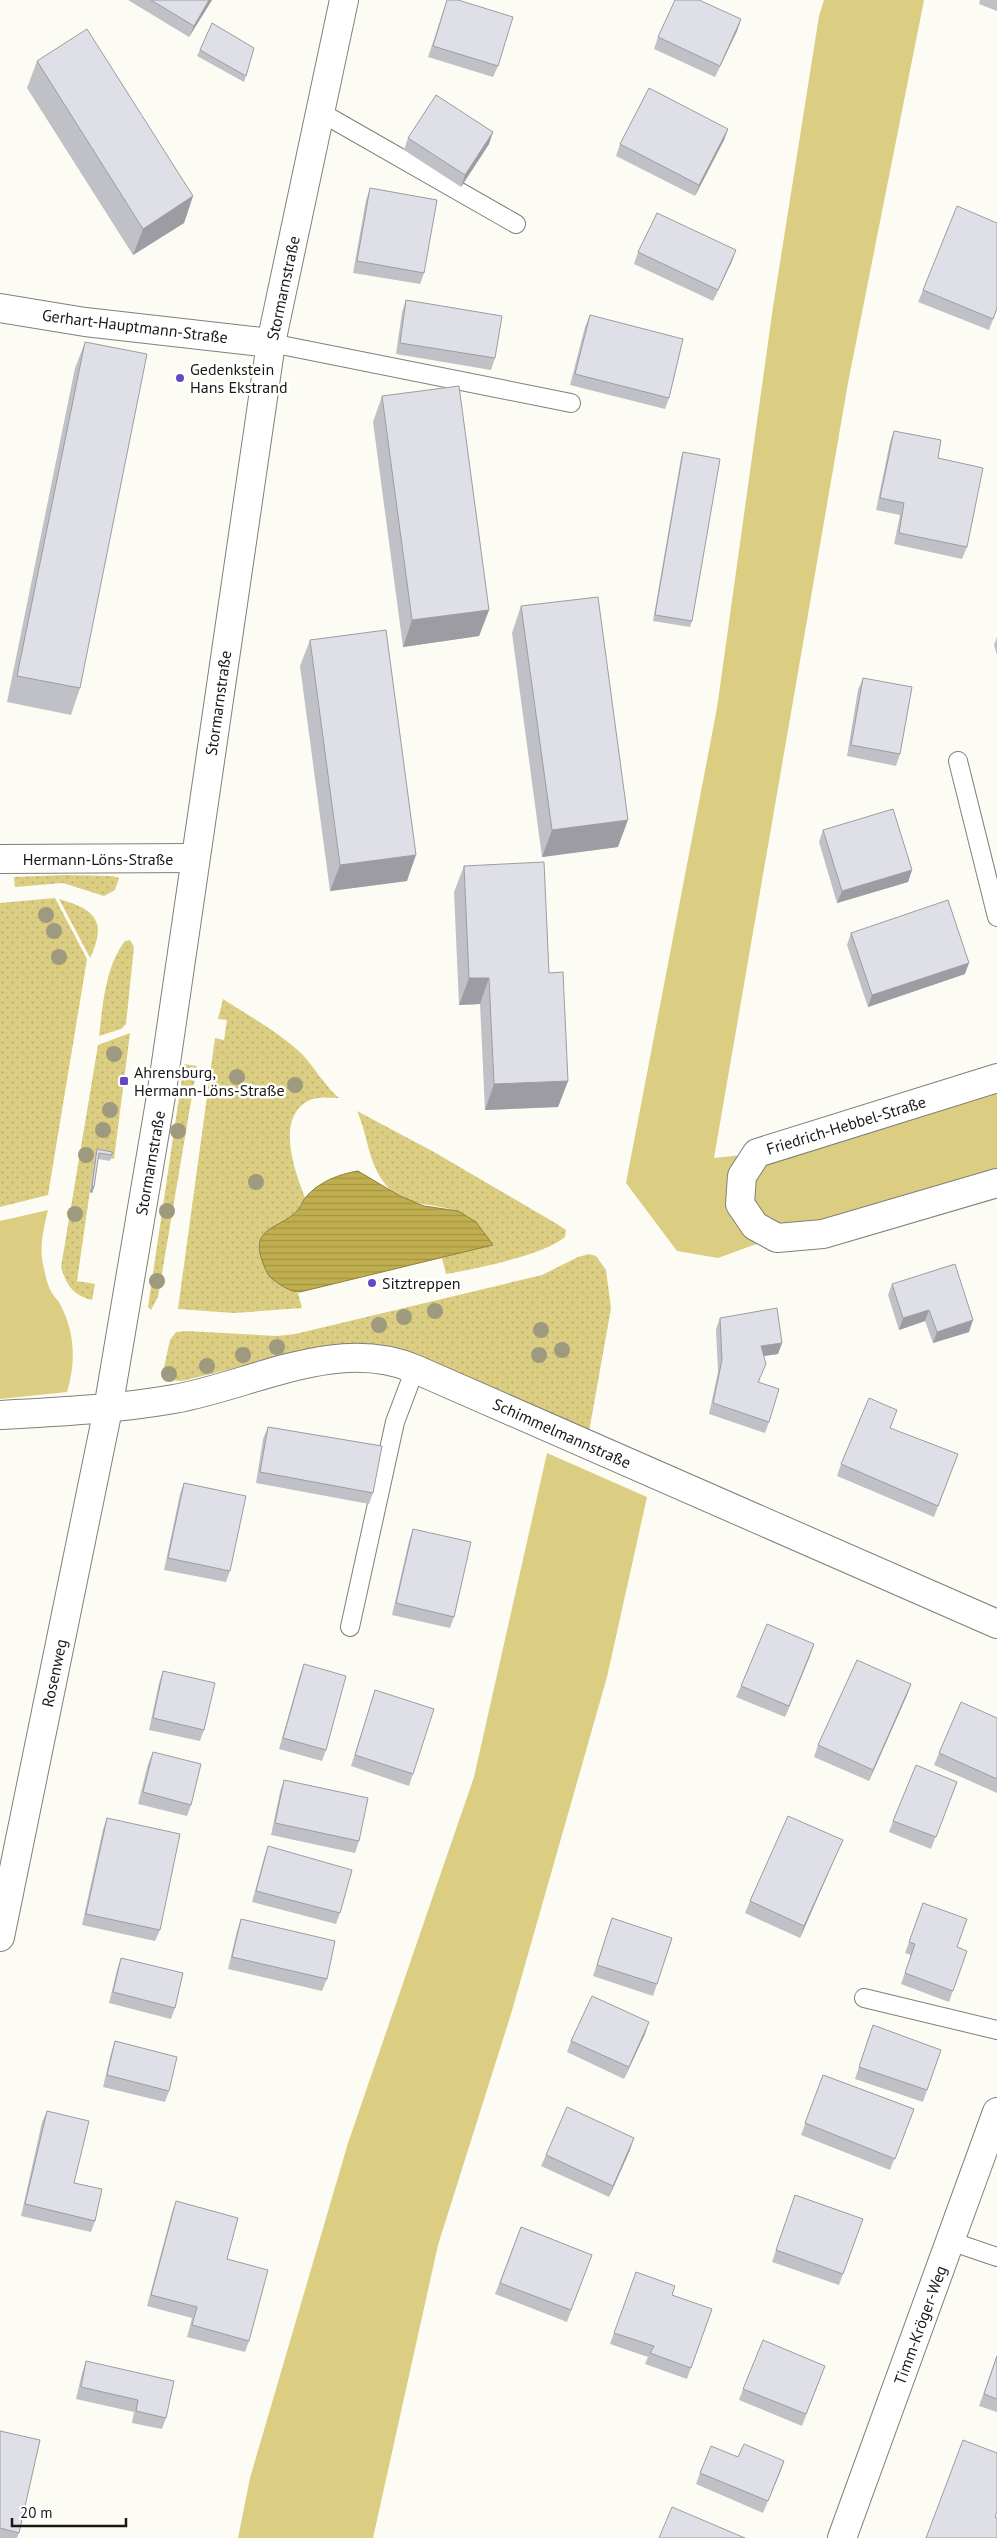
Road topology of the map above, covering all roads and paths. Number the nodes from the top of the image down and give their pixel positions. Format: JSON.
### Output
{"nodes":[{"id":1,"x":344,"y":0,"type":"edge"},
{"id":2,"x":320,"y":112,"type":"junction"},
{"id":3,"x":516,"y":224,"type":"dead end"},
{"id":4,"x":0,"y":308,"type":"edge"},
{"id":5,"x":271,"y":343,"type":"junction"},
{"id":6,"x":571,"y":403,"type":"dead end"},
{"id":7,"x":958,"y":760,"type":"dead end"},
{"id":8,"x":195,"y":858,"type":"junction"},
{"id":9,"x":0,"y":859,"type":"edge"},
{"id":10,"x":997,"y":917,"type":"edge"},
{"id":11,"x":997,"y":1078,"type":"edge"},
{"id":12,"x":997,"y":1183,"type":"edge"},
{"id":13,"x":415,"y":1369,"type":"junction"},
{"id":14,"x":108,"y":1408,"type":"junction"},
{"id":15,"x":0,"y":1415,"type":"edge"},
{"id":16,"x":997,"y":1624,"type":"edge"},
{"id":17,"x":350,"y":1627,"type":"dead end"},
{"id":18,"x":0,"y":1937,"type":"edge"},
{"id":19,"x":864,"y":1998,"type":"dead end"},
{"id":20,"x":997,"y":2030,"type":"edge"},
{"id":21,"x":997,"y":2112,"type":"edge"},
{"id":22,"x":950,"y":2242,"type":"junction"},
{"id":23,"x":997,"y":2257,"type":"edge"},
{"id":24,"x":842,"y":2538,"type":"edge"}],
"edges":[{"from":1,"to":2,"type":"street","name":"Stormarnstraße"},
{"from":2,"to":3,"type":"lane"},
{"from":2,"to":5,"type":"street","name":"Stormarnstraße"},
{"from":4,"to":5,"type":"street","name":"Gerhart-Hauptmann-Straße"},
{"from":5,"to":6,"type":"lane"},
{"from":5,"to":8,"type":"street","name":"Stormarnstraße"},
{"from":7,"to":10,"type":"lane"},
{"from":8,"to":9,"type":"street","name":"Hermann-Löns-Straße"},
{"from":8,"to":14,"type":"street","name":"Stormarnstraße"},
{"from":11,"to":12,"type":"street","name":"Friedrich-Hebbel-Straße"},
{"from":13,"to":14,"type":"street","name":"Schimmelmannstraße"},
{"from":13,"to":16,"type":"street","name":"Schimmelmannstraße"},
{"from":13,"to":17,"type":"lane"},
{"from":14,"to":15,"type":"street","name":"Schimmelmannstraße"},
{"from":14,"to":18,"type":"street","name":"Rosenweg"},
{"from":19,"to":20,"type":"lane"},
{"from":21,"to":22,"type":"street","name":"Timm-Kröger-Weg"},
{"from":22,"to":23,"type":"lane"},
{"from":22,"to":24,"type":"street","name":"Timm-Kröger-Weg"}]}
